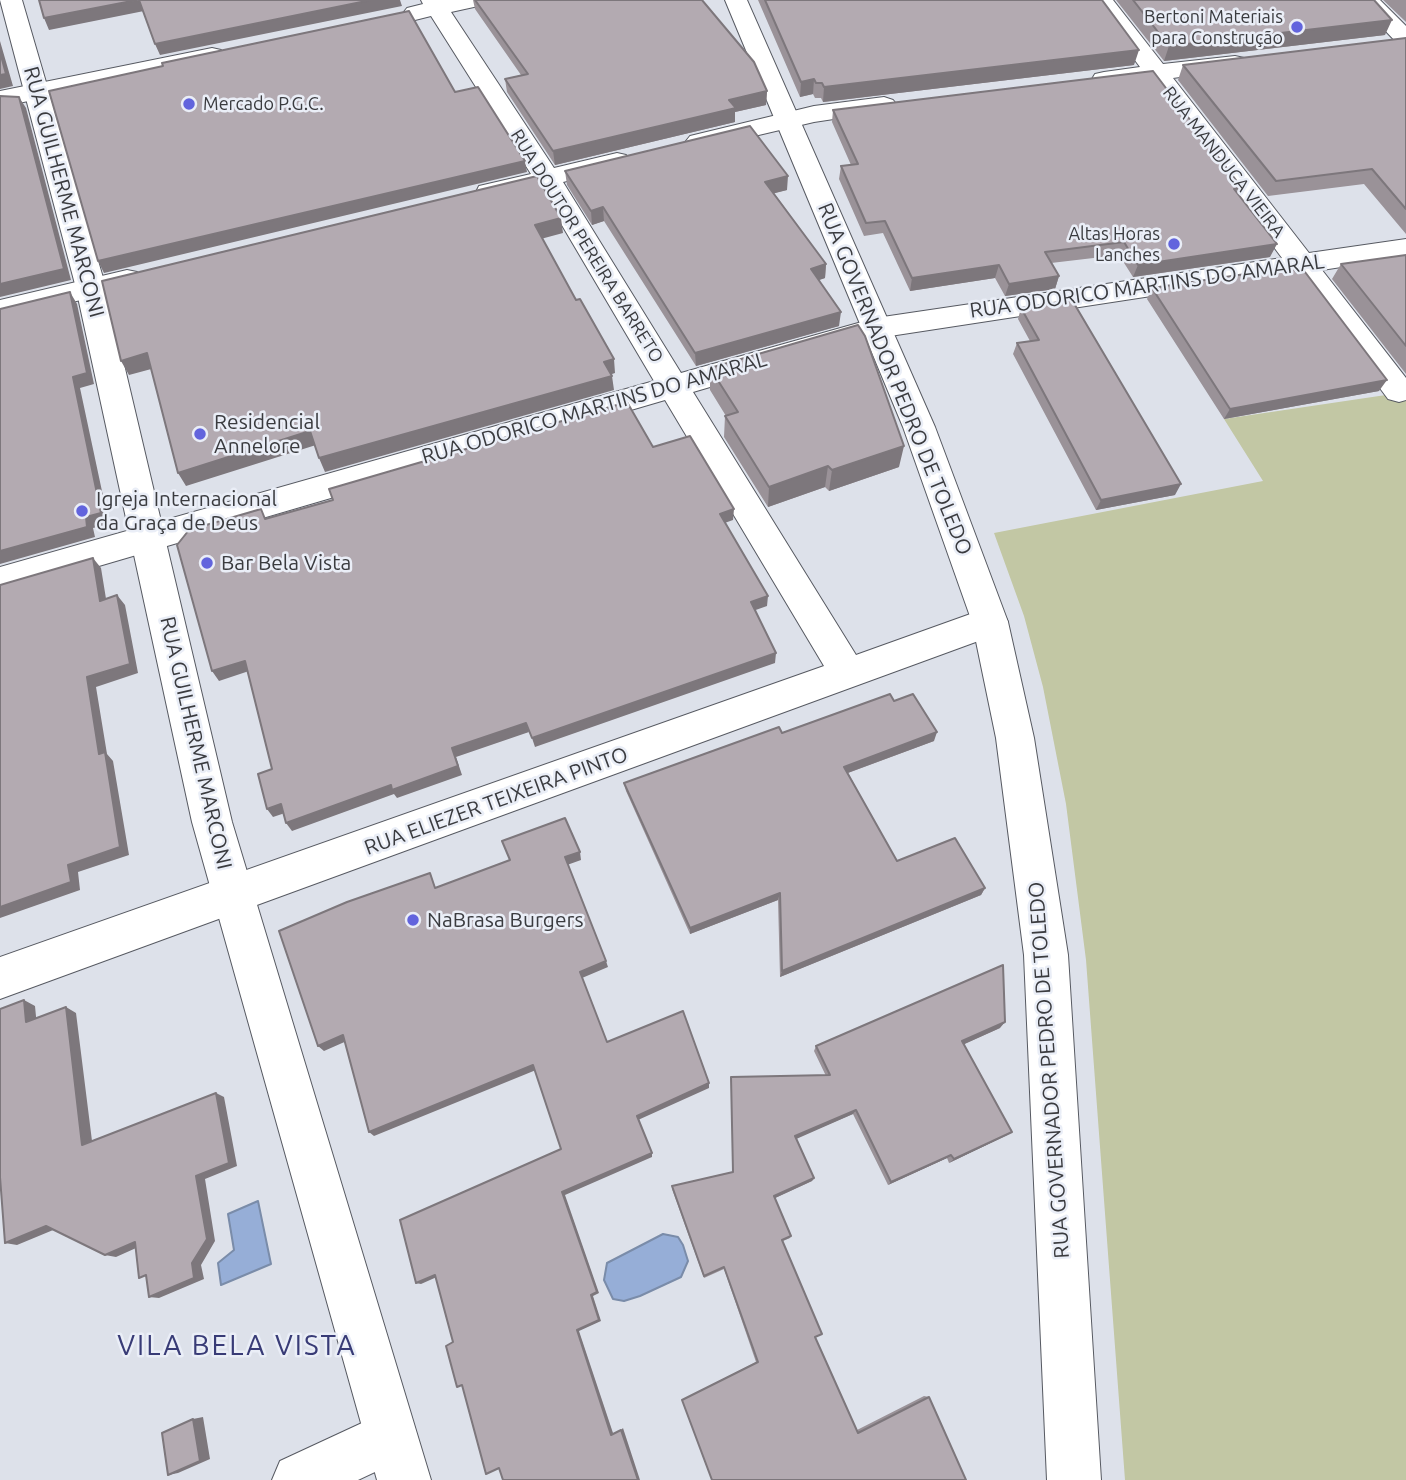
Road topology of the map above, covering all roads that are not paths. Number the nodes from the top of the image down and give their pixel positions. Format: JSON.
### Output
{"nodes":[{"id":1,"x":12,"y":0,"type":"edge"},
{"id":2,"x":475,"y":0,"type":"edge"},
{"id":3,"x":736,"y":0,"type":"edge"},
{"id":4,"x":1101,"y":0,"type":"edge"},
{"id":5,"x":1367,"y":0,"type":"edge"},
{"id":6,"x":435,"y":4,"type":"edge"},
{"id":7,"x":394,"y":17,"type":"edge"},
{"id":8,"x":1406,"y":41,"type":"edge"},
{"id":9,"x":1380,"y":45,"type":"edge"},
{"id":10,"x":234,"y":50,"type":"edge"},
{"id":11,"x":1261,"y":60,"type":"edge"},
{"id":12,"x":1156,"y":73,"type":"junction"},
{"id":13,"x":1074,"y":82,"type":"edge"},
{"id":14,"x":39,"y":91,"type":"junction"},
{"id":15,"x":0,"y":99,"type":"edge"},
{"id":16,"x":910,"y":102,"type":"edge"},
{"id":17,"x":787,"y":120,"type":"junction"},
{"id":18,"x":674,"y":147,"type":"edge"},
{"id":19,"x":647,"y":154,"type":"edge"},
{"id":20,"x":547,"y":178,"type":"junction"},
{"id":21,"x":458,"y":200,"type":"edge"},
{"id":22,"x":1406,"y":248,"type":"edge"},
{"id":23,"x":1302,"y":263,"type":"junction"},
{"id":24,"x":154,"y":273,"type":"edge"},
{"id":25,"x":91,"y":288,"type":"junction"},
{"id":26,"x":0,"y":310,"type":"edge"},
{"id":27,"x":876,"y":328,"type":"junction"},
{"id":28,"x":673,"y":385,"type":"junction"},
{"id":29,"x":1399,"y":391,"type":"dead end"},
{"id":30,"x":147,"y":538,"type":"junction"},
{"id":31,"x":0,"y":581,"type":"edge"},
{"id":32,"x":990,"y":621,"type":"junction"},
{"id":33,"x":848,"y":674,"type":"junction"},
{"id":34,"x":233,"y":895,"type":"junction"},
{"id":35,"x":0,"y":978,"type":"edge"},
{"id":36,"x":397,"y":1458,"type":"edge"},
{"id":37,"x":299,"y":1480,"type":"edge"},
{"id":38,"x":1074,"y":1480,"type":"edge"}],
"edges":[{"from":1,"to":14,"type":"street","name":"RUA GUILHERME MARCONI"},
{"from":2,"to":6,"type":"street"},
{"from":3,"to":17,"type":"street","name":"RUA GOVERNADOR PEDRO DE TOLEDO"},
{"from":4,"to":12,"type":"street","name":"RUA MANDUCA VIEIRA"},
{"from":5,"to":8,"type":"street"},
{"from":6,"to":7,"type":"street"},
{"from":6,"to":20,"type":"street","name":"RUA DOUTOR PEREIRA BARRETO"},
{"from":8,"to":9,"type":"street"},
{"from":10,"to":14,"type":"street"},
{"from":11,"to":12,"type":"street"},
{"from":12,"to":13,"type":"street"},
{"from":12,"to":23,"type":"street","name":"RUA MANDUCA VIEIRA"},
{"from":14,"to":15,"type":"street"},
{"from":14,"to":25,"type":"street","name":"RUA GUILHERME MARCONI"},
{"from":16,"to":17,"type":"street"},
{"from":17,"to":18,"type":"street"},
{"from":17,"to":27,"type":"street","name":"RUA GOVERNADOR PEDRO DE TOLEDO"},
{"from":19,"to":20,"type":"street"},
{"from":20,"to":21,"type":"street"},
{"from":20,"to":28,"type":"street","name":"RUA DOUTOR PEREIRA BARRETO"},
{"from":22,"to":23,"type":"street","name":"RUA ODORICO MARTINS DO AMARAL"},
{"from":23,"to":27,"type":"street","name":"RUA ODORICO MARTINS DO AMARAL"},
{"from":23,"to":29,"type":"street","name":"RUA MANDUCA VIEIRA"},
{"from":24,"to":25,"type":"street"},
{"from":25,"to":26,"type":"street"},
{"from":25,"to":30,"type":"street","name":"RUA GUILHERME MARCONI"},
{"from":27,"to":28,"type":"street","name":"RUA ODORICO MARTINS DO AMARAL"},
{"from":27,"to":32,"type":"street","name":"RUA GOVERNADOR PEDRO DE TOLEDO"},
{"from":28,"to":30,"type":"street","name":"RUA ODORICO MARTINS DO AMARAL"},
{"from":28,"to":33,"type":"street","name":"RUA DOUTOR PEREIRA BARRETO"},
{"from":30,"to":31,"type":"street","name":"RUA ODORICO MARTINS DO AMARAL"},
{"from":30,"to":34,"type":"street","name":"RUA GUILHERME MARCONI"},
{"from":32,"to":33,"type":"street","name":"RUA ELIEZER TEIXEIRA PINTO"},
{"from":32,"to":38,"type":"street","name":"RUA GOVERNADOR PEDRO DE TOLEDO"},
{"from":33,"to":34,"type":"street","name":"RUA ELIEZER TEIXEIRA PINTO"},
{"from":34,"to":35,"type":"street","name":"RUA ELIEZER TEIXEIRA PINTO"},
{"from":34,"to":36,"type":"street","name":"RUA GUILHERME MARCONI"},
{"from":36,"to":37,"type":"street"}]}
